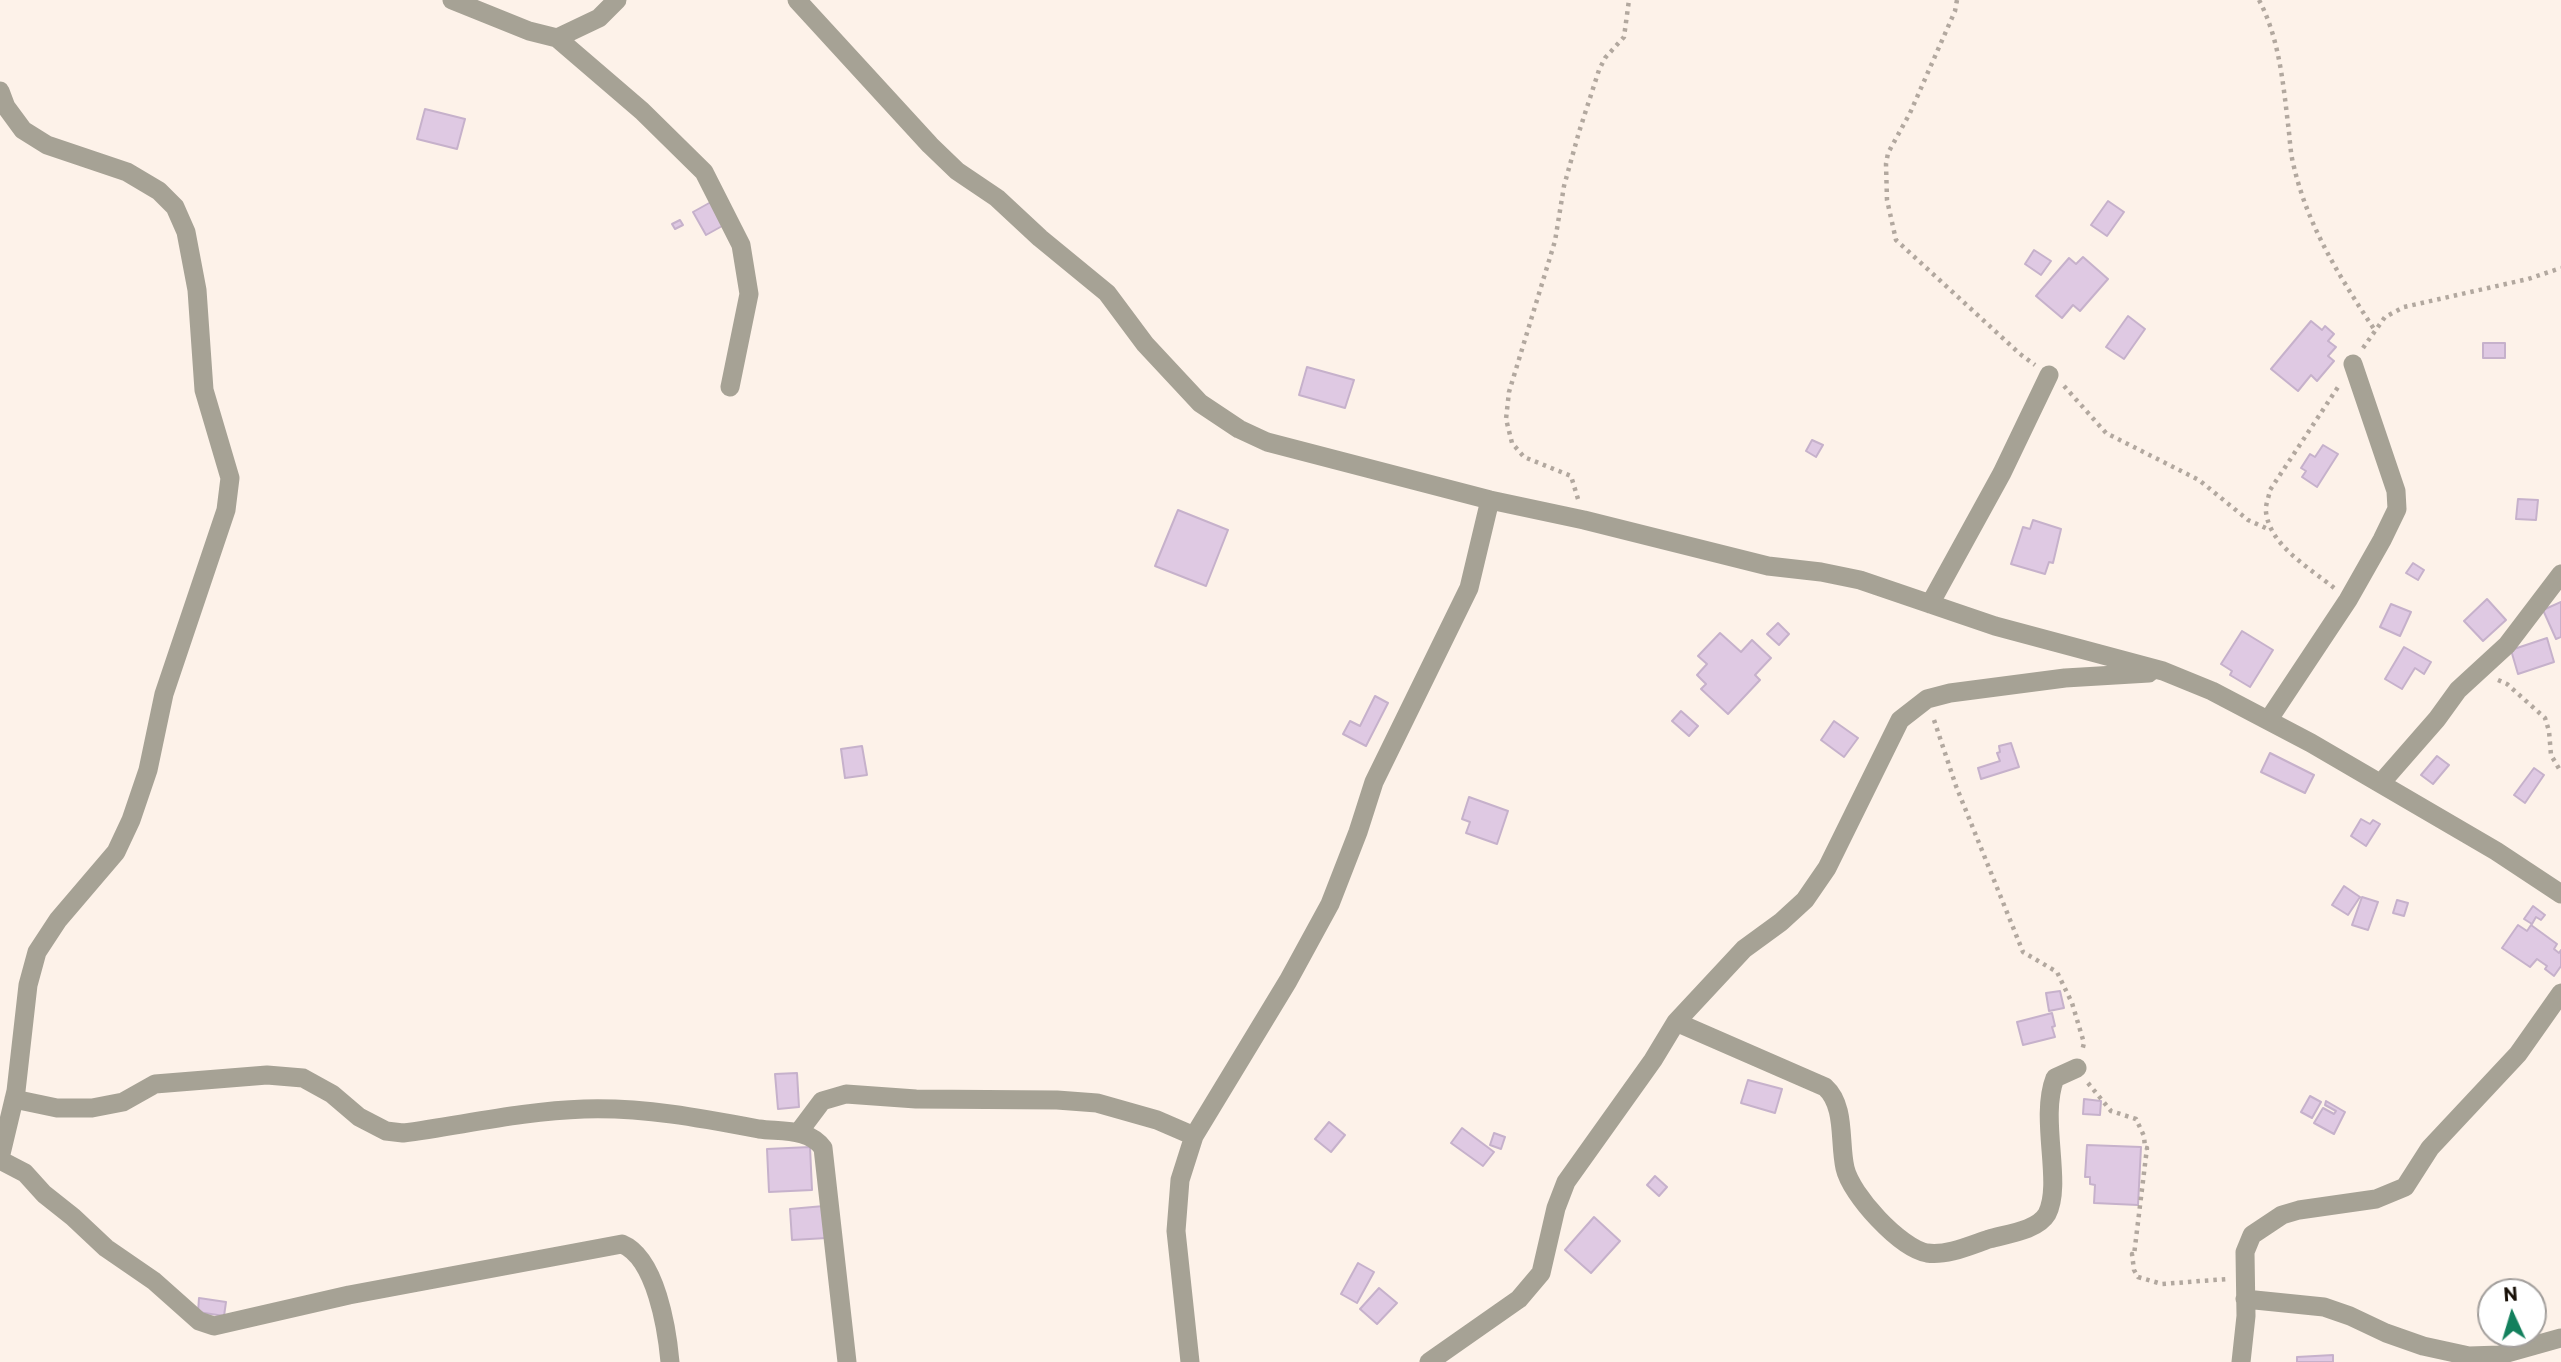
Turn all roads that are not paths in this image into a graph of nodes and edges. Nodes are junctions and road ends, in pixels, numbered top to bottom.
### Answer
1 (452, 0) edge
2 (617, 0) edge
3 (797, 0) edge
4 (557, 38) junction
5 (0, 92) edge
6 (2353, 364) dead end
7 (2049, 375) road end
8 (730, 387) dead end
9 (1490, 500) junction
10 (2561, 574) edge
11 (1930, 604) junction
12 (2163, 671) junction
13 (2269, 719) junction
14 (2381, 783) junction
15 (2561, 894) edge
16 (2561, 993) edge
17 (1676, 1022) junction
18 (2077, 1068) road end
19 (14, 1100) junction
20 (798, 1133) junction
21 (1194, 1136) junction
22 (0, 1159) edge
23 (2245, 1299) junction
24 (2561, 1338) edge
25 (670, 1362) edge
26 (847, 1362) edge
27 (1190, 1362) edge
28 (1429, 1362) edge
29 (2241, 1362) edge

1 - 4 street
2 - 4 street
3 - 9 street
4 - 8 street
5 - 19 street
6 - 13 street
7 - 11 street
9 - 11 street
9 - 21 street
10 - 14 street
11 - 12 street
12 - 13 street
12 - 17 street
13 - 14 street
14 - 15 street
16 - 23 street
17 - 18 street
17 - 28 street
19 - 20 street
19 - 22 street
20 - 21 street
20 - 26 street
21 - 27 street
22 - 25 street
23 - 24 street
23 - 29 street

